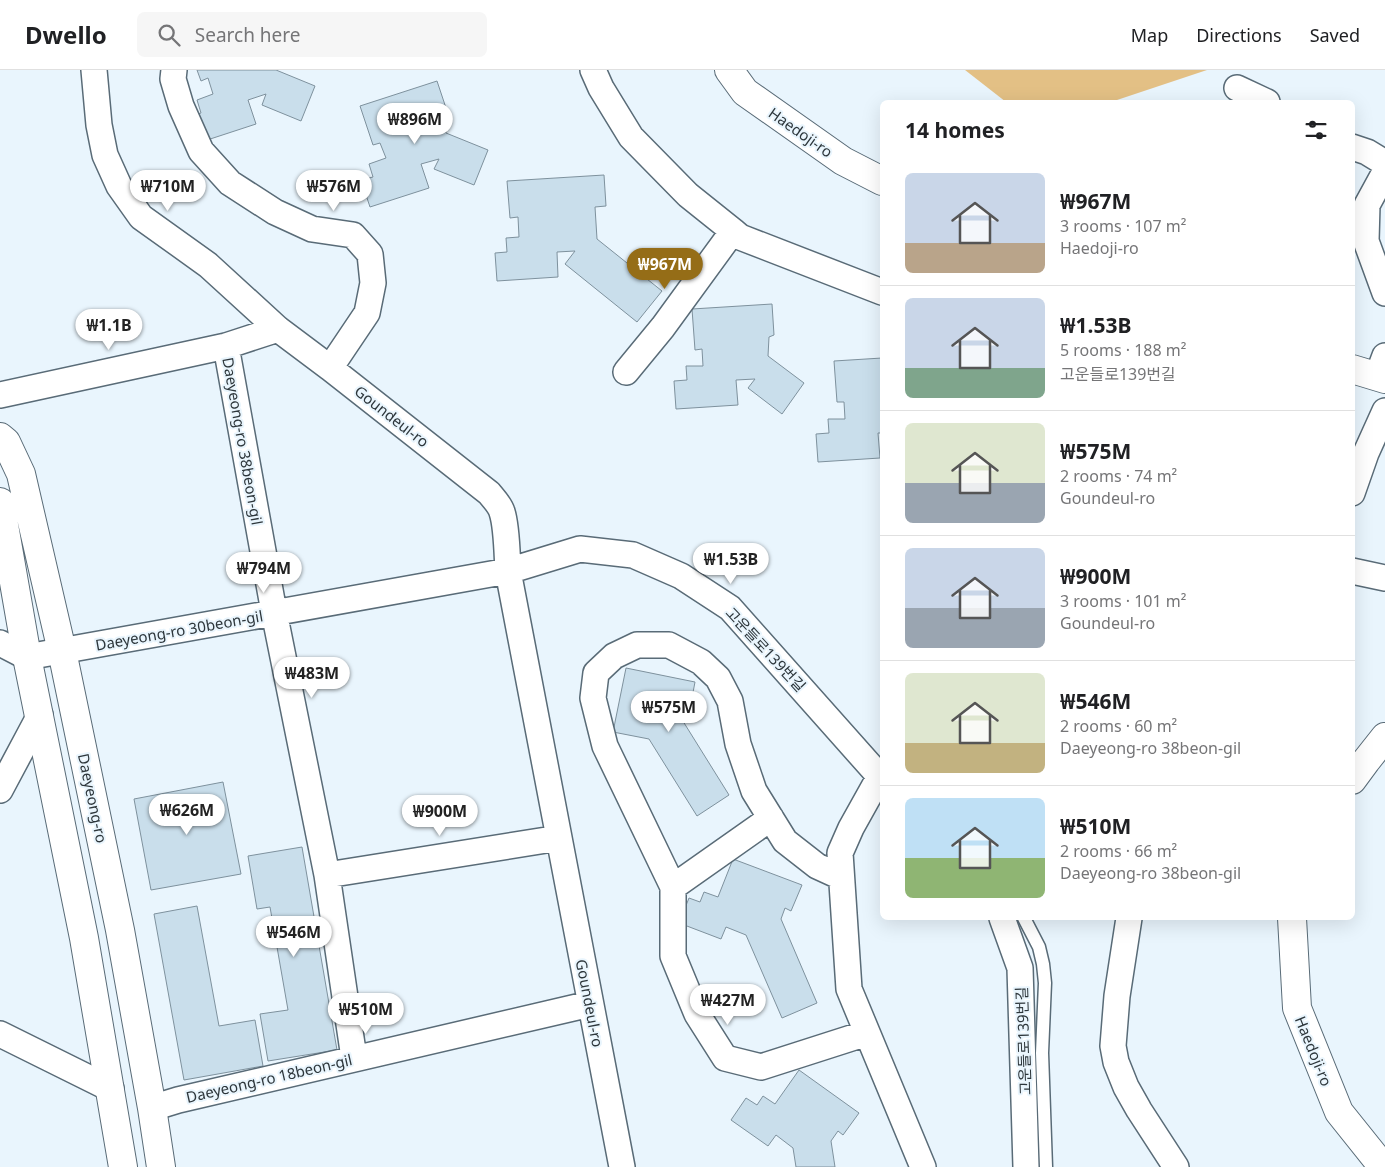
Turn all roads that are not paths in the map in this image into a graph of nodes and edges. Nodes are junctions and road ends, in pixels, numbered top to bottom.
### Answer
1 (94, 70) edge
2 (174, 70) edge
3 (592, 70) edge
4 (729, 70) edge
5 (1237, 88) dead end
6 (1263, 100) edge
7 (1355, 148) edge
8 (1385, 163) edge
9 (1385, 172) edge
10 (880, 180) edge
11 (733, 231) junction
12 (880, 291) edge
13 (1385, 293) edge
14 (278, 329) junction
15 (226, 346) junction
16 (1385, 356) edge
17 (330, 368) junction
18 (1385, 368) edge
19 (1355, 370) edge
20 (626, 372) dead end
21 (1385, 379) edge
22 (0, 395) edge
23 (1385, 411) edge
24 (0, 437) edge
25 (1355, 485) edge
26 (0, 502) edge
27 (508, 571) junction
28 (1355, 572) edge
29 (1385, 578) edge
30 (274, 612) junction
31 (0, 643) edge
32 (62, 651) junction
33 (28, 657) junction
34 (40, 715) junction
35 (1385, 737) edge
36 (880, 774) edge
37 (1355, 776) edge
38 (880, 779) edge
39 (0, 790) edge
40 (771, 818) junction
41 (559, 838) junction
42 (327, 875) junction
43 (841, 877) junction
44 (673, 887) junction
45 (1003, 920) edge
46 (1025, 920) edge
47 (1130, 920) edge
48 (1292, 920) edge
49 (590, 1004) junction
50 (867, 1033) junction
51 (0, 1034) edge
52 (354, 1058) junction
53 (111, 1089) junction
54 (152, 1108) junction
55 (123, 1167) edge
56 (161, 1167) edge
57 (622, 1167) edge
58 (923, 1167) edge
59 (1026, 1167) edge
60 (1046, 1167) edge
61 (1176, 1167) edge
62 (1383, 1167) edge

1 - 14 street, Goundeul-ro
2 - 17 street
3 - 11 street
4 - 10 main road, Haedoji-ro
5 - 6 street
7 - 8 street
9 - 13 street
11 - 12 street
11 - 20 street
14 - 15 street
14 - 17 street, Goundeul-ro
15 - 22 street, Daeyeong-ro 38beon-gil
15 - 30 street, Daeyeong-ro 38beon-gil
16 - 18 street
17 - 27 street, Goundeul-ro
19 - 21 main road
23 - 25 street
24 - 32 main road, Daeyeong-ro
26 - 33 main road
27 - 30 street, Daeyeong-ro 30beon-gil
27 - 36 street, 고운들로139번길
27 - 41 street, Goundeul-ro
28 - 29 street
30 - 32 street, Daeyeong-ro 30beon-gil
30 - 42 street, Daeyeong-ro 38beon-gil
31 - 33 street
32 - 33 street, Daeyeong-ro 30beon-gil
32 - 54 main road, Daeyeong-ro
33 - 34 main road
34 - 39 street
34 - 53 main road
35 - 37 main road
38 - 43 street
40 - 43 street
40 - 44 street
40 - 44 street
41 - 42 street
41 - 49 street, Goundeul-ro
42 - 52 street, Daeyeong-ro 38beon-gil
43 - 50 street
44 - 50 street
45 - 59 street, 고운들로139번길
46 - 60 lane
47 - 61 street
48 - 62 main road, Haedoji-ro
49 - 52 street, Daeyeong-ro 18beon-gil
49 - 57 street, Goundeul-ro
50 - 58 street
51 - 53 street
52 - 54 street, Daeyeong-ro 18beon-gil
53 - 55 main road
54 - 56 main road, Daeyeong-ro

